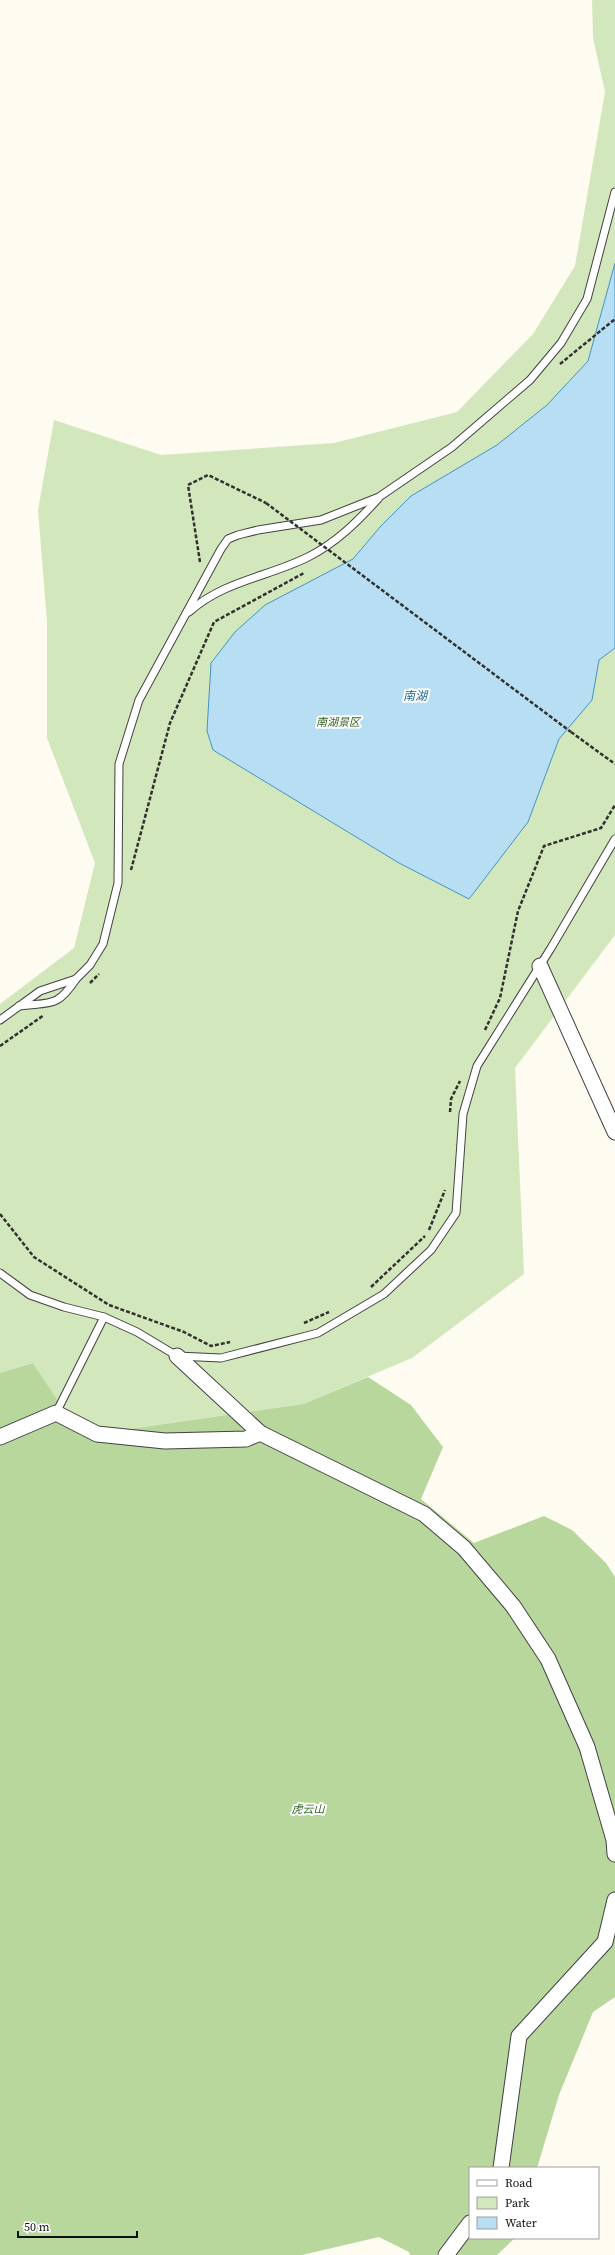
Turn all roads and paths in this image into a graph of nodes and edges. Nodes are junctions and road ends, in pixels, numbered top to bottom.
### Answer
1 (615, 192) edge
2 (615, 319) edge
3 (556, 367) dead end
4 (380, 497) junction
5 (341, 550) dead end
6 (328, 558) dead end
7 (308, 570) dead end
8 (203, 579) junction
9 (184, 616) junction
10 (615, 764) edge
11 (615, 805) edge
12 (615, 839) edge
13 (129, 877) dead end
14 (540, 966) junction
15 (100, 972) dead end
16 (76, 979) junction
17 (84, 987) dead end
18 (17, 1007) junction
19 (49, 1012) dead end
20 (0, 1020) edge
21 (484, 1032) dead end
22 (0, 1046) edge
23 (461, 1079) dead end
24 (450, 1114) dead end
25 (615, 1132) edge
26 (446, 1189) dead end
27 (0, 1214) edge
28 (0, 1273) edge
29 (366, 1292) dead end
30 (333, 1310) dead end
31 (104, 1317) junction
32 (298, 1326) dead end
33 (233, 1342) dead end
34 (177, 1356) junction
35 (56, 1413) junction
36 (260, 1433) junction
37 (0, 1437) edge
38 (615, 1854) edge
39 (615, 1900) edge
40 (610, 1947) edge
41 (501, 2167) edge
42 (469, 2224) edge
43 (446, 2255) edge

1 - 4 lane
2 - 3 path
4 - 8 lane
4 - 9 lane
5 - 6 path
7 - 13 path
8 - 9 lane
8 - 10 path, bridge
9 - 16 lane
11 - 21 path
12 - 14 lane
14 - 25 street
14 - 34 lane
15 - 17 path
16 - 18 lane
16 - 18 lane
18 - 20 lane
19 - 22 path
23 - 24 path
26 - 29 path
27 - 33 path
28 - 31 lane
30 - 32 path
31 - 34 lane
31 - 35 lane
34 - 36 street
35 - 36 street
35 - 37 street
36 - 38 street
39 - 40 street
40 - 41 street
42 - 43 street

